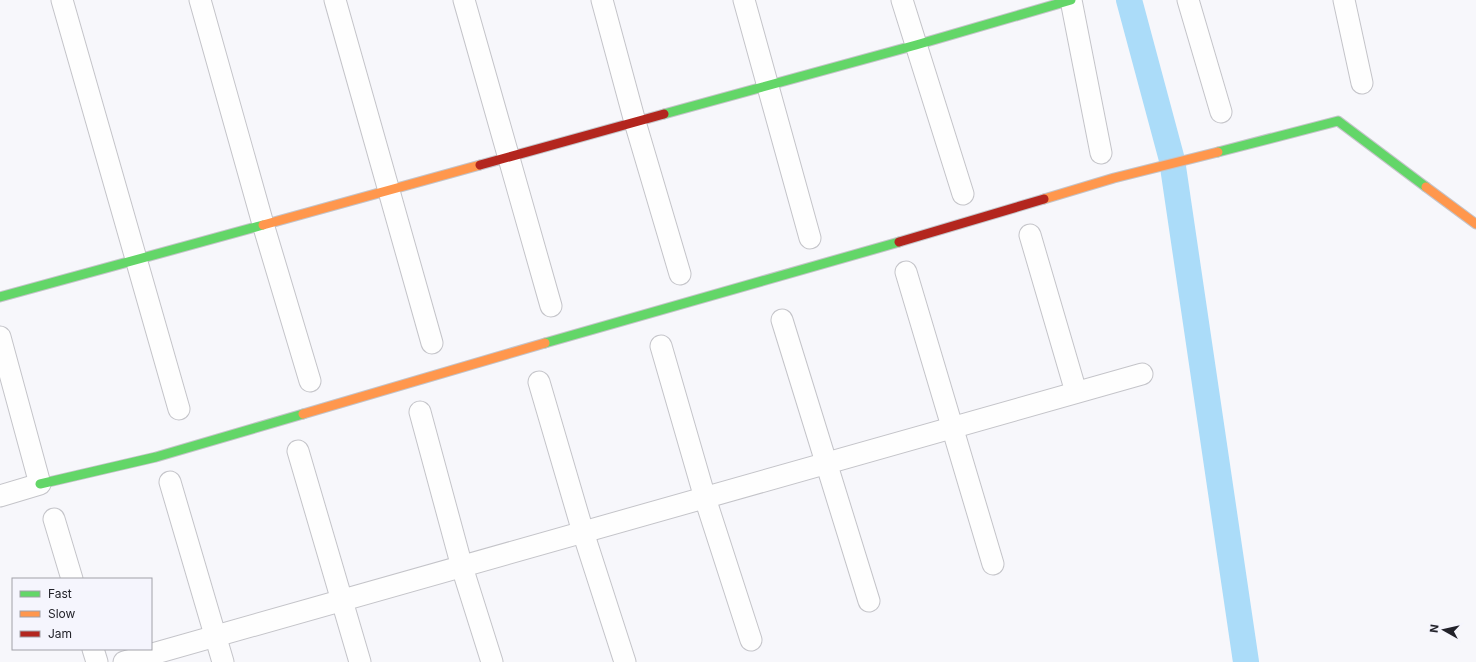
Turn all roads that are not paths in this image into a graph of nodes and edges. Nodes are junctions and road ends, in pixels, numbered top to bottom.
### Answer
1 (62, 0) edge
2 (200, 0) edge
3 (335, 0) edge
4 (464, 0) edge
5 (602, 0) edge
6 (744, 0) edge
7 (902, 0) edge
8 (1071, 0) edge
9 (1188, 0) edge
10 (1344, 0) edge
11 (916, 45) junction
12 (1362, 83) dead end
13 (767, 86) junction
14 (1221, 112) dead end
15 (635, 122) junction
16 (1101, 153) dead end
17 (508, 157) junction
18 (389, 190) junction
19 (963, 194) dead end
20 (263, 224) junction
21 (1476, 224) edge
22 (1030, 235) dead end
23 (810, 238) dead end
24 (136, 259) junction
25 (906, 272) dead end
26 (680, 274) dead end
27 (0, 297) edge
28 (551, 306) dead end
29 (782, 320) dead end
30 (0, 337) edge
31 (432, 343) dead end
32 (661, 346) dead end
33 (1142, 374) dead end
34 (310, 381) dead end
35 (539, 382) dead end
36 (1076, 392) junction
37 (179, 409) dead end
38 (420, 412) dead end
39 (951, 428) junction
40 (298, 451) dead end
41 (827, 463) junction
42 (170, 482) dead end
43 (40, 484) junction
44 (0, 496) edge
45 (705, 498) junction
46 (54, 519) dead end
47 (583, 532) junction
48 (992, 564) dead end
49 (462, 567) junction
50 (72, 578) edge
51 (342, 601) junction
52 (869, 601) dead end
53 (215, 636) junction
54 (751, 640) dead end
55 (93, 650) edge
56 (97, 662) edge
57 (124, 662) edge
58 (223, 662) edge
59 (360, 662) edge
60 (492, 662) edge
61 (625, 662) edge

1 - 24 street
2 - 20 street
3 - 18 street
4 - 17 street
5 - 15 street
6 - 13 street
7 - 11 street
8 - 11 street
8 - 16 street
9 - 14 street
10 - 12 street
11 - 13 street
11 - 19 street
13 - 15 street
13 - 23 street
15 - 17 street
15 - 26 street
17 - 18 street
17 - 28 street
18 - 20 street
18 - 31 street
20 - 24 street
20 - 34 street
21 - 43 street
22 - 36 street
24 - 27 street
24 - 37 street
25 - 39 street
29 - 41 street
30 - 43 street
32 - 45 street
33 - 36 street
35 - 47 street
36 - 39 street
38 - 49 street
39 - 41 street
39 - 48 street
40 - 51 street
41 - 45 street
41 - 52 street
42 - 53 street
43 - 44 street
45 - 47 street
45 - 54 street
46 - 50 street
47 - 49 street
47 - 61 street
49 - 51 street
49 - 60 street
51 - 53 street
51 - 59 street
53 - 57 street
53 - 58 street
55 - 56 street

